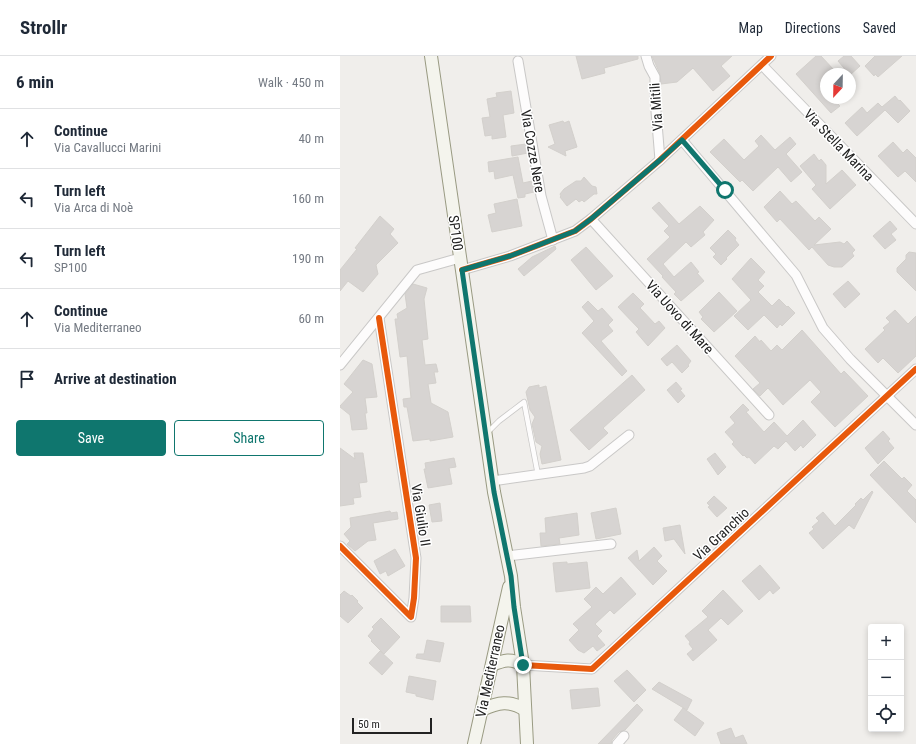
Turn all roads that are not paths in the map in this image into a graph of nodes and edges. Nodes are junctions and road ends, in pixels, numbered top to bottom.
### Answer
1 (431, 56) edge
2 (646, 56) edge
3 (771, 56) edge
4 (518, 61) dead end
5 (762, 65) junction
6 (682, 140) junction
7 (660, 160) junction
8 (591, 219) junction
9 (916, 224) edge
10 (553, 240) junction
11 (461, 264) junction
12 (379, 318) junction
13 (340, 365) edge
14 (916, 369) edge
15 (887, 396) junction
16 (769, 415) dead end
17 (916, 425) edge
18 (486, 435) junction
19 (629, 435) dead end
20 (538, 475) junction
21 (492, 481) junction
22 (611, 544) dead end
23 (340, 546) edge
24 (507, 556) junction
25 (511, 576) junction
26 (492, 665) junction
27 (523, 665) junction
28 (482, 710) junction
29 (525, 710) junction
30 (624, 736) dead end
31 (474, 744) edge
32 (527, 744) edge
33 (617, 744) edge

1 - 11 main road, SP100 / SP100
2 - 7 street, Via Mitili
3 - 5 street
4 - 10 street, Via Cozze Nere
5 - 6 street
5 - 9 street, Via Stella Marina
6 - 7 street
6 - 15 street
7 - 8 street
8 - 10 street
8 - 16 street, Via Uovo di Mare
10 - 11 street
11 - 12 street
11 - 18 main road, SP100 / SP100
12 - 13 street
12 - 23 street, Via Giulio II
14 - 15 street, Via Granchio
15 - 17 street
15 - 27 street, Via Granchio
18 - 20 lane
18 - 21 main road, SP100 / SP100
19 - 20 street
20 - 21 street
21 - 24 main road, SP100 / SP100
22 - 24 street
24 - 25 main road, SP100 / SP100
25 - 26 main road, Via Mediterraneo
25 - 27 main road, Via Mediterraneo
26 - 27 main road
26 - 28 main road, Via Mediterraneo
27 - 29 main road, Via Mediterraneo
28 - 29 main road
28 - 31 main road, Via Mediterraneo
29 - 32 main road, Via Mediterraneo
30 - 33 street

